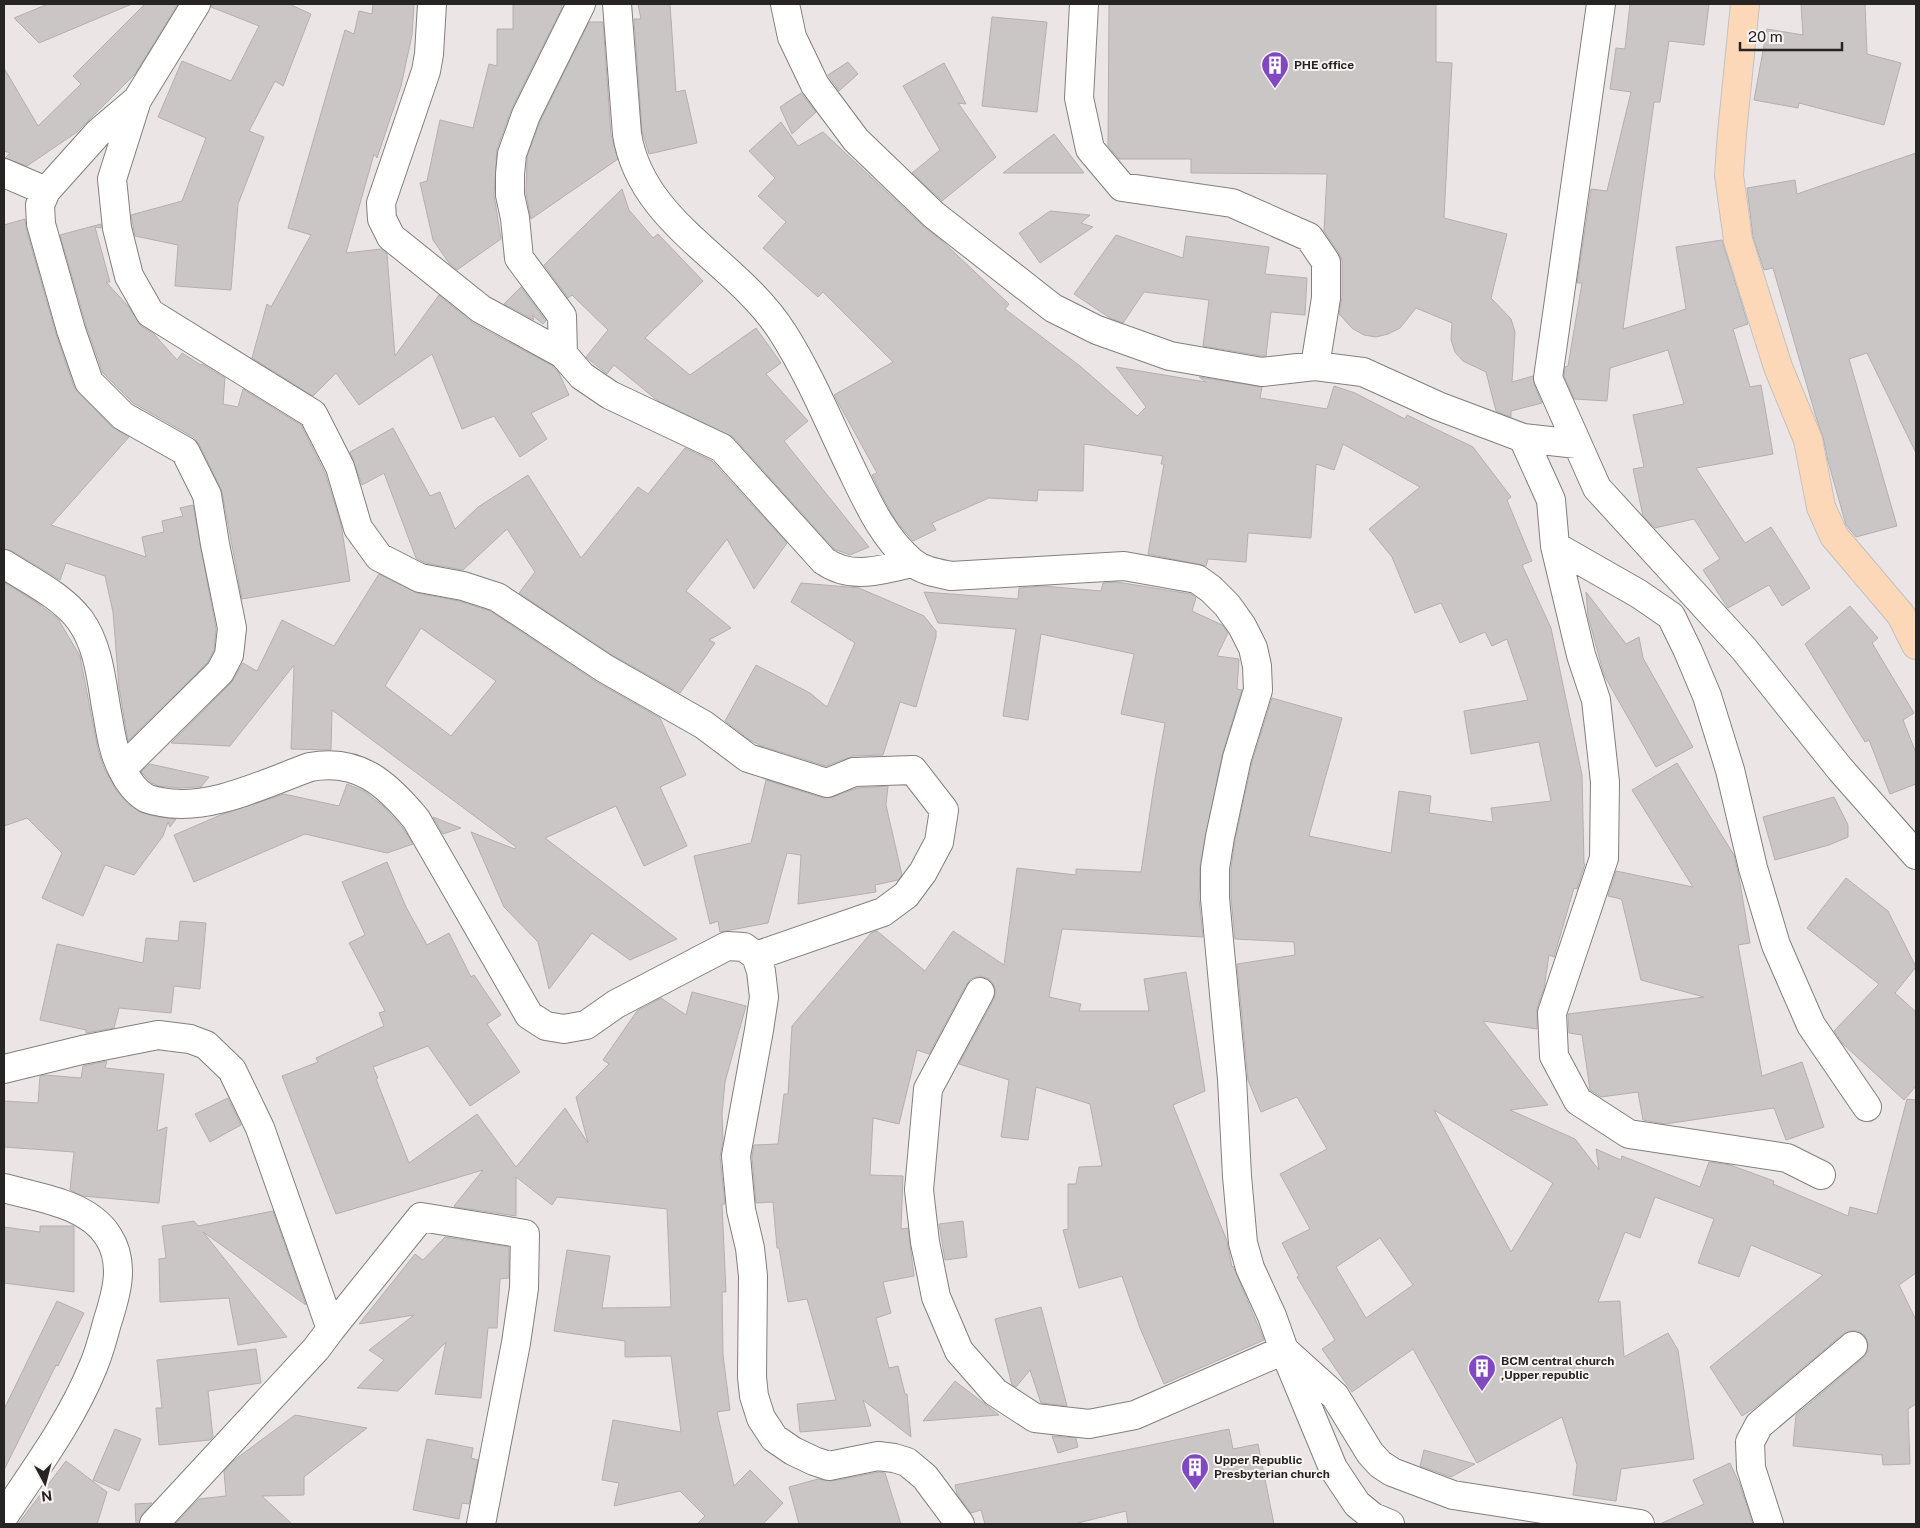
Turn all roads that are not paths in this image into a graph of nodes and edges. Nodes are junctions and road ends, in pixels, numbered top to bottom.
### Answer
1 (196, 4) edge
2 (432, 4) edge
3 (581, 4) edge
4 (617, 4) edge
5 (785, 4) edge
6 (1084, 4) edge
7 (1601, 4) edge
8 (1745, 4) edge
9 (137, 100) junction
10 (4, 173) edge
11 (46, 192) junction
12 (563, 354) junction
13 (1315, 366) junction
14 (1523, 438) junction
15 (1577, 444) junction
16 (1555, 546) junction
17 (913, 563) junction
18 (4, 564) edge
19 (1916, 645) edge
20 (122, 769) junction
21 (1916, 855) edge
22 (756, 956) junction
23 (980, 992) dead end
24 (4, 1068) edge
25 (1868, 1107) dead end
26 (1821, 1175) dead end
27 (4, 1188) edge
28 (331, 1329) junction
29 (1853, 1346) dead end
30 (1284, 1350) junction
31 (4, 1516) edge
32 (154, 1524) edge
33 (481, 1524) edge
34 (960, 1524) edge
35 (1390, 1524) edge
36 (1640, 1524) edge
37 (1769, 1524) edge

1 - 9 street
2 - 12 street
3 - 12 street
4 - 17 street
5 - 13 street
6 - 13 street
7 - 15 street
8 - 19 main road
9 - 11 street
9 - 22 street
10 - 11 street
11 - 20 street
12 - 17 street
13 - 14 street
14 - 15 street
14 - 16 street
15 - 21 street
16 - 25 street
16 - 26 street
17 - 30 street
18 - 20 street
20 - 22 street
22 - 34 street
23 - 30 street
24 - 28 street
27 - 31 street
28 - 32 street
28 - 33 street
29 - 37 street
30 - 35 street
30 - 36 street

